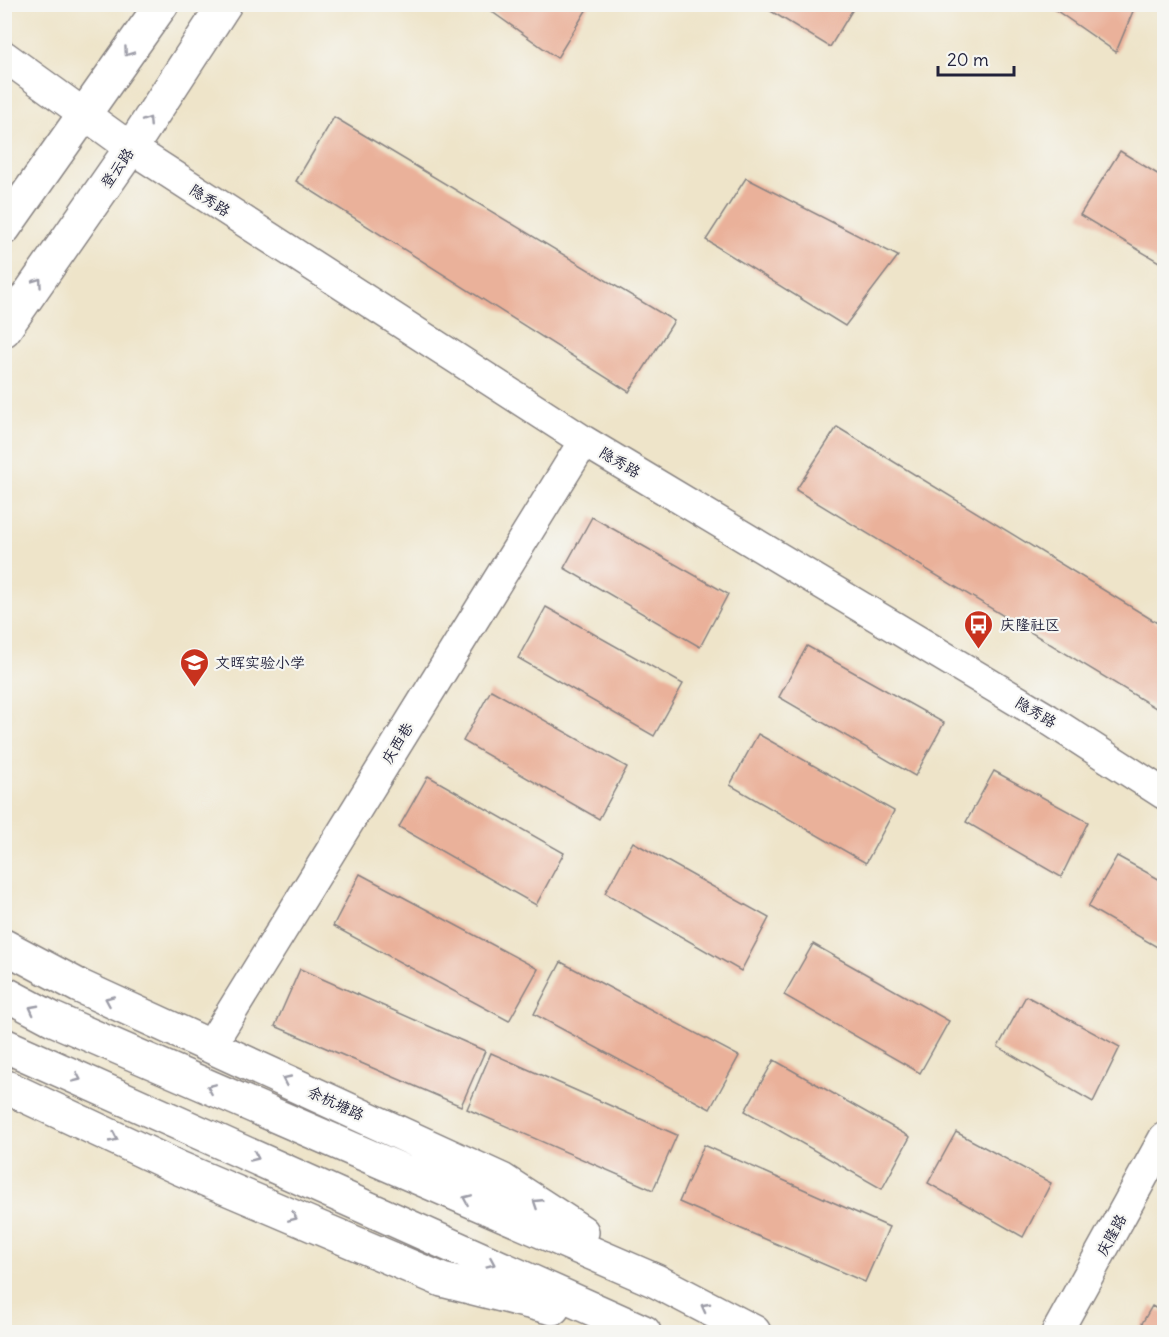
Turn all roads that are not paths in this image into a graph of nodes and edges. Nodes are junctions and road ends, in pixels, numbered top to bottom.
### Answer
1 (162, 4) edge
2 (225, 4) edge
3 (4, 56) edge
4 (84, 115) junction
5 (131, 148) junction
6 (4, 228) edge
7 (4, 330) edge
8 (584, 441) junction
9 (1164, 794) edge
10 (4, 946) edge
11 (4, 993) edge
12 (4, 1045) edge
13 (210, 1045) junction
14 (4, 1086) edge
15 (1164, 1138) edge
16 (656, 1281) junction
17 (640, 1330) edge
18 (754, 1332) edge
19 (1057, 1332) edge

1 -> 4 main road
5 -> 2 main road, 登云路
3 - 4 street, 隐秀路
4 - 5 street, 隐秀路
4 - 6 main road
7 -> 5 main road, 登云路
5 - 8 street, 隐秀路
8 - 9 street, 隐秀路
8 - 13 street, 庆西巷
13 -> 10 main road, 余杭塘路
16 -> 11 main road, 余杭塘路
12 -> 17 main road
16 -> 13 main road, 余杭塘路
14 -> 17 main road
15 - 19 street, 庆隆路
18 -> 16 main road, 余杭塘路

